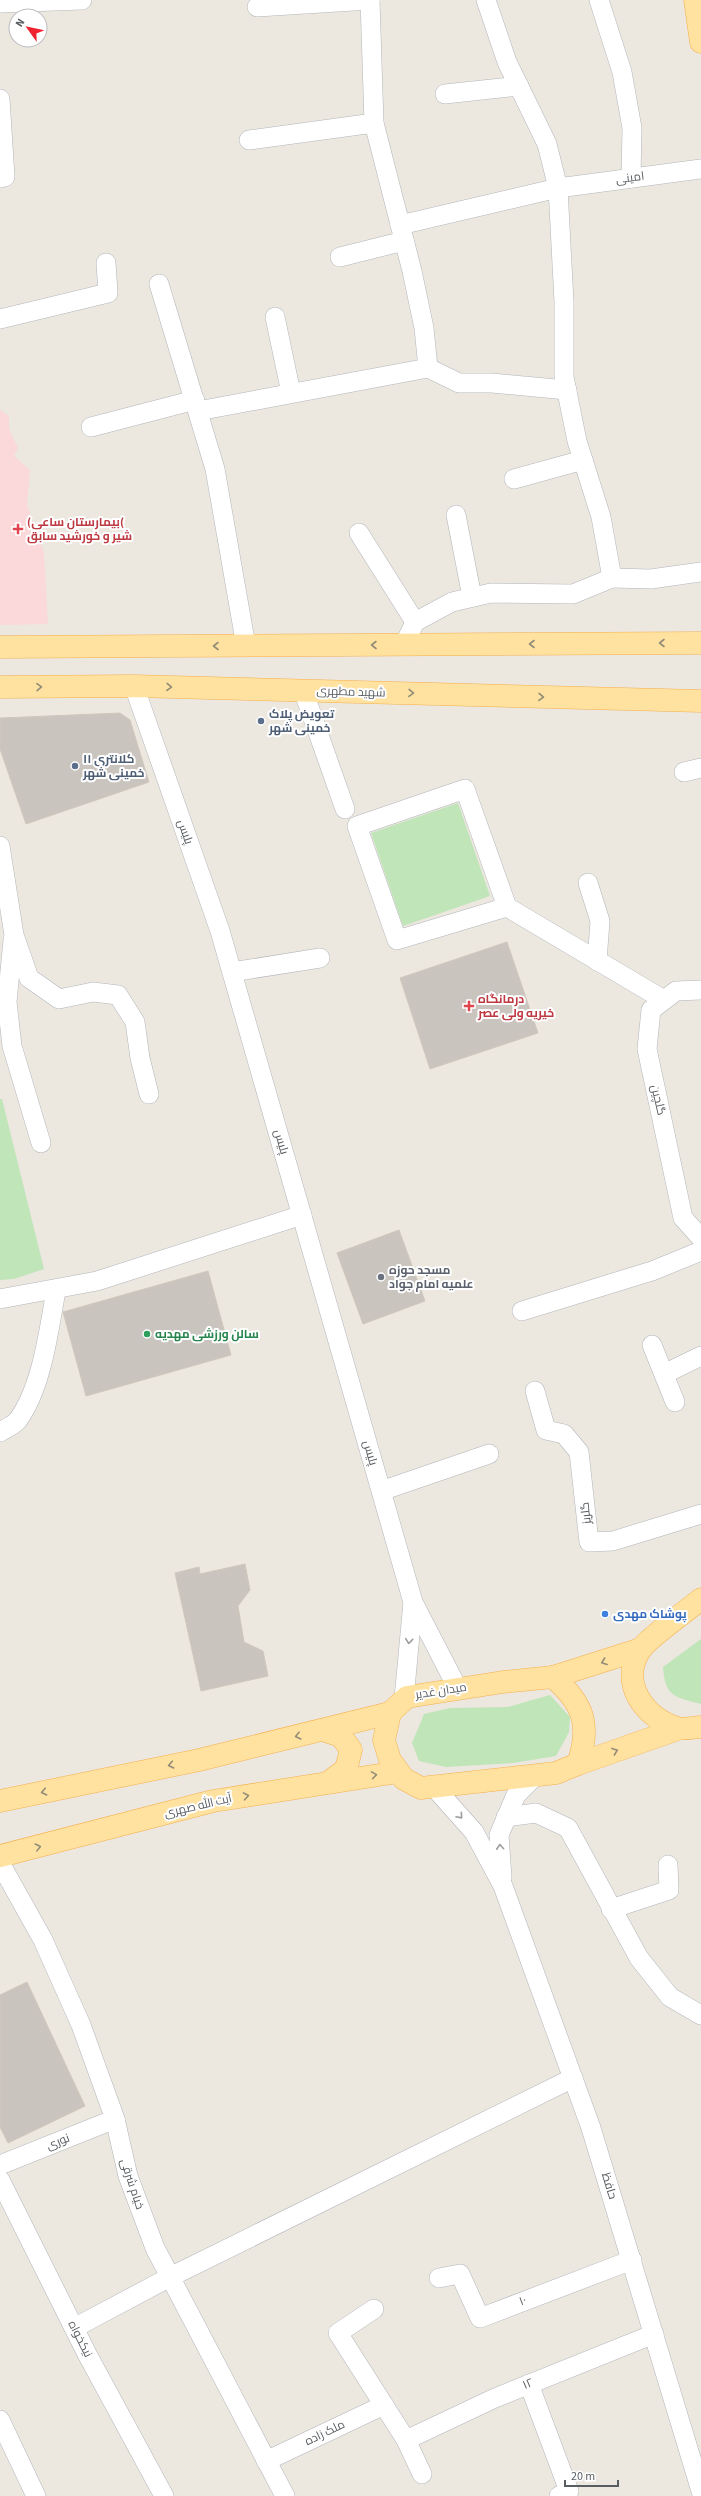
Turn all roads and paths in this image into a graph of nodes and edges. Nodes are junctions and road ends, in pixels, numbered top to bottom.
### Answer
1 (82, 0) edge
2 (370, 0) edge
3 (486, 0) edge
4 (598, 0) edge
5 (695, 0) edge
6 (0, 3) edge
7 (257, 7) dead end
8 (701, 42) edge
9 (518, 86) junction
10 (444, 94) dead end
11 (0, 99) edge
12 (374, 122) junction
13 (249, 140) dead end
14 (701, 169) edge
15 (0, 178) edge
16 (631, 178) junction
17 (558, 188) junction
18 (402, 233) junction
19 (340, 257) dead end
20 (106, 263) dead end
21 (159, 284) dead end
22 (275, 317) dead end
23 (0, 319) edge
24 (428, 368) junction
25 (566, 390) junction
26 (291, 393) junction
27 (196, 405) junction
28 (91, 427) dead end
29 (583, 460) junction
30 (514, 479) dead end
31 (456, 515) dead end
32 (359, 533) dead end
33 (701, 572) edge
34 (612, 578) junction
35 (472, 598) junction
36 (415, 622) junction
37 (701, 643) edge
38 (404, 645) junction
39 (246, 646) junction
40 (0, 648) edge
41 (134, 686) junction
42 (0, 687) edge
43 (303, 690) junction
44 (701, 701) edge
45 (345, 809) dead end
46 (0, 846) edge
47 (588, 884) dead end
48 (507, 907) junction
49 (14, 935) junction
50 (320, 958) dead end
51 (597, 961) junction
52 (232, 972) junction
53 (701, 990) edge
54 (664, 1000) junction
55 (149, 1094) dead end
56 (41, 1143) dead end
57 (302, 1215) junction
58 (701, 1238) edge
59 (701, 1251) edge
60 (56, 1290) junction
61 (0, 1299) edge
62 (522, 1311) dead end
63 (652, 1345) dead end
64 (701, 1356) edge
65 (664, 1374) junction
66 (535, 1391) dead end
67 (675, 1402) dead end
68 (0, 1432) edge
69 (490, 1454) dead end
70 (381, 1491) junction
71 (701, 1514) edge
72 (701, 1599) edge
73 (413, 1602) junction
74 (641, 1649) junction
75 (553, 1677) junction
76 (458, 1689) junction
77 (397, 1706) junction
78 (701, 1726) edge
79 (678, 1729) junction
80 (323, 1730) junction
81 (578, 1764) junction
82 (398, 1772) junction
83 (536, 1775) junction
84 (329, 1782) junction
85 (434, 1787) junction
86 (0, 1801) edge
87 (506, 1817) junction
88 (0, 1856) edge
89 (0, 1863) edge
90 (668, 1865) dead end
91 (503, 1886) junction
92 (611, 1909) junction
93 (701, 2015) edge
94 (573, 2078) junction
95 (115, 2119) junction
96 (0, 2165) edge
97 (0, 2180) edge
98 (632, 2260) junction
99 (170, 2277) junction
100 (439, 2278) dead end
101 (374, 2309) dead end
102 (74, 2328) junction
103 (654, 2334) junction
104 (528, 2384) junction
105 (384, 2405) junction
106 (0, 2420) edge
107 (406, 2440) junction
108 (266, 2461) junction
109 (422, 2474) dead end
110 (701, 2491) edge
111 (36, 2496) edge
112 (164, 2496) edge
113 (285, 2496) edge
114 (559, 2496) edge

1 - 6 street
2 - 7 street
2 - 12 street
3 - 9 street
4 - 16 street
5 - 8 main road
9 - 10 street
9 - 17 street
11 - 15 street
12 - 13 street
12 - 18 street
14 - 16 street, امینی
16 - 17 street, امینی
17 - 18 street, امینی
17 - 25 street
18 - 19 street, امینی
18 - 24 street
20 - 23 street
21 - 27 street
22 - 26 street
24 - 25 street
24 - 26 street
25 - 29 street
26 - 27 street
27 - 28 street
27 - 39 street
29 - 30 street
29 - 34 street
31 - 35 street
32 - 36 street
33 - 34 street
34 - 35 street
35 - 36 street
36 - 38 street
37 -> 38 main road
38 -> 39 main road
39 -> 40 main road
42 -> 41 main road, شهید مطهری
41 -> 43 main road, شهید مطهری
41 - 52 street, پلیس
43 -> 44 main road, شهید مطهری
43 - 45 street
46 - 49 street
47 - 51 street
48 - 48 street
48 - 51 street
49 - 55 street
49 - 56 street
50 - 52 street
51 - 54 street
52 - 57 street, پلیس
53 - 54 street, گلچین
54 - 58 street, گلچین
57 - 60 street
57 - 70 street, پلیس
59 - 62 street
60 - 61 street
60 - 68 street
63 - 65 street
64 - 65 street
65 - 67 street
66 - 71 street, گلریز
69 - 70 street
70 - 73 street, پلیس
72 - 74 main road
73 - 76 street
73 -> 77 street
74 -> 75 main road, میدان غدیر
74 - 79 main road
75 - 76 main road, میدان غدیر
75 - 81 main road
76 - 77 main road, میدان غدیر
77 - 80 main road
77 - 82 main road
78 - 79 main road
81 -> 79 main road
80 - 84 main road
80 -> 86 main road
81 - 83 main road
84 -> 82 main road, آیت الله صهری
82 - 85 main road
83 - 85 main road
83 - 87 street
88 -> 84 main road, آیت الله صهری
85 -> 91 street
91 -> 87 street
87 - 92 street
89 - 95 street, خیام شرقی
90 - 92 street
91 - 94 street, حافظ
92 - 93 street
94 - 98 street, حافظ
94 - 99 street
95 - 96 street, نوری
95 - 99 street, خیام شرقی
97 - 102 street, نیکخواه
98 - 100 street, ۱۰
98 - 103 street, حافظ
99 - 102 street
99 - 108 street, خیام شرقی
101 - 105 street
102 - 112 street, نیکخواه
103 - 104 street, ۱۲
103 - 110 street, حافظ
104 - 107 street, ۱۲
104 - 114 street
105 - 107 street
105 - 108 street, ملک زاده
106 - 111 street
107 - 109 street
108 - 113 street, خیام شرقی

